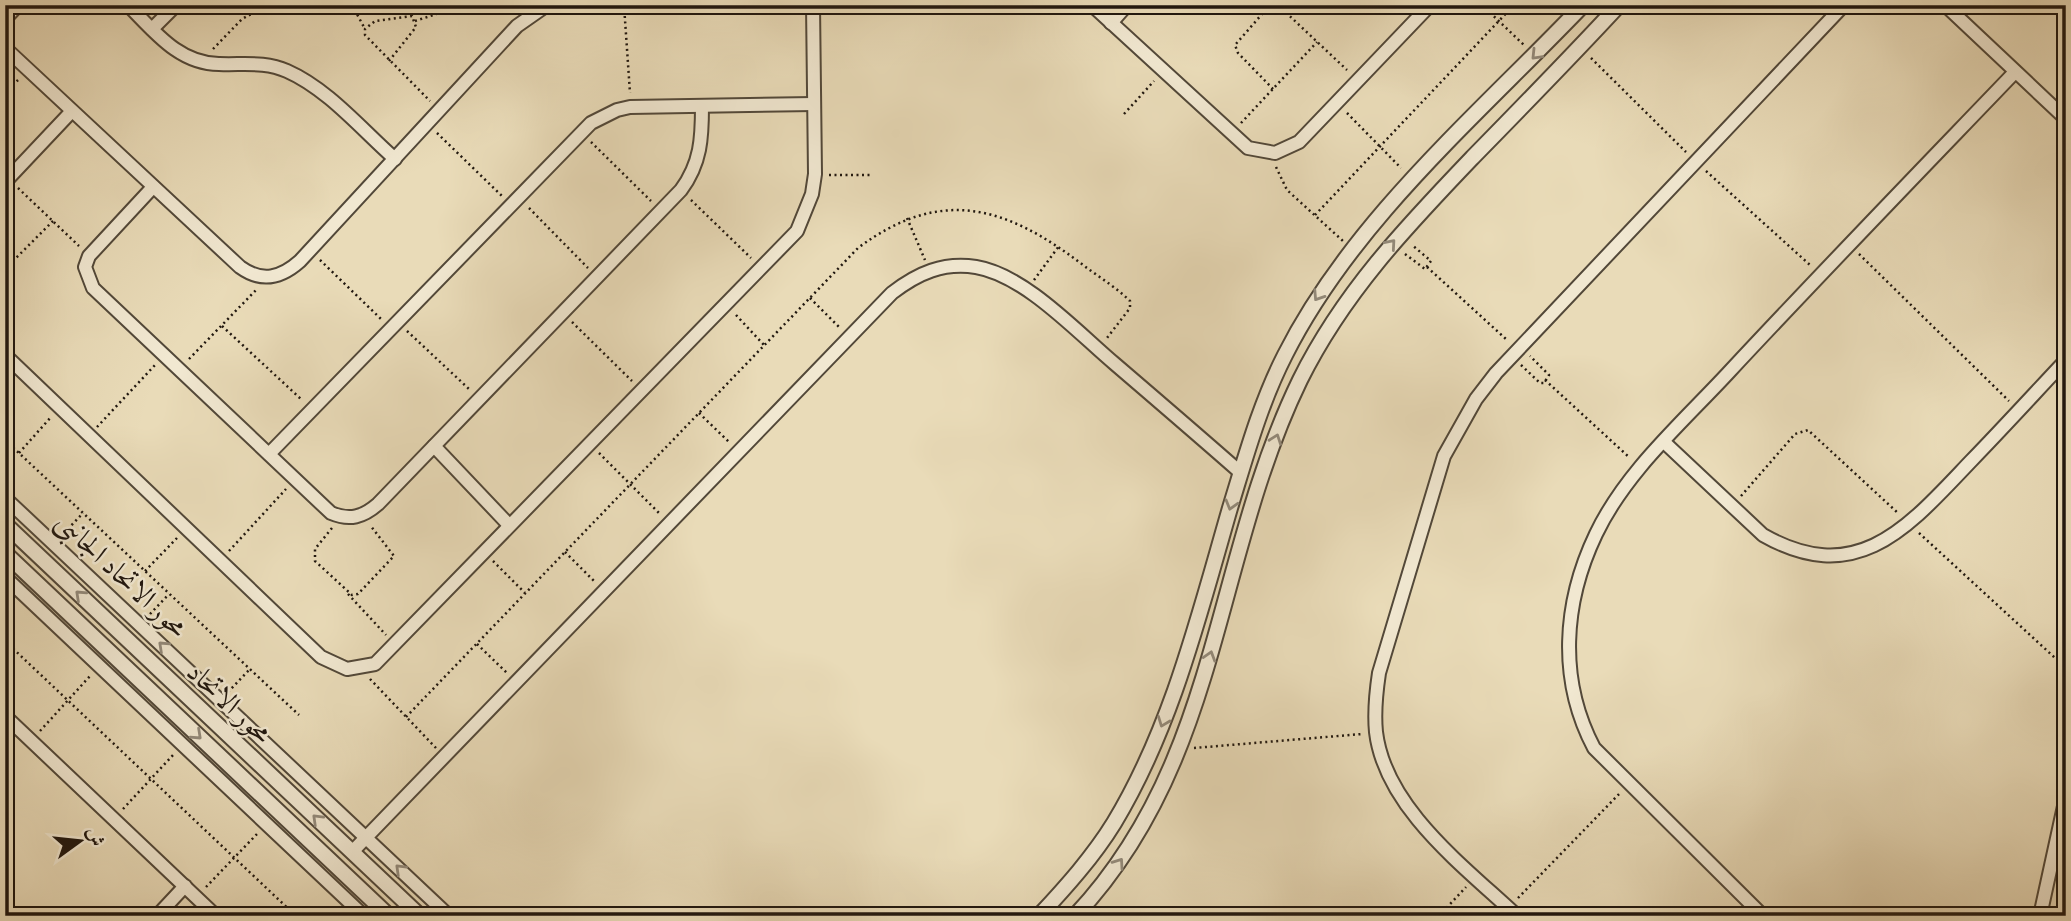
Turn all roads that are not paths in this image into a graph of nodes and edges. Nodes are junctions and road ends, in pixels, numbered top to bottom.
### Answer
1 (18, 5) edge
2 (128, 5) edge
3 (176, 5) edge
4 (547, 5) edge
5 (813, 5) edge
6 (1093, 5) edge
7 (1128, 5) edge
8 (1430, 5) edge
9 (1583, 5) edge
10 (1619, 5) edge
11 (1844, 5) edge
12 (1945, 5) edge
13 (5, 19) edge
14 (1111, 23) junction
15 (152, 29) junction
16 (5, 48) edge
17 (2015, 72) junction
18 (814, 104) junction
19 (702, 106) junction
20 (72, 111) junction
21 (2066, 120) edge
22 (394, 159) junction
23 (6, 180) edge
24 (153, 187) junction
25 (5, 355) edge
26 (2066, 359) edge
27 (1664, 442) junction
28 (434, 446) junction
29 (269, 454) junction
30 (1241, 473) junction
31 (5, 498) edge
32 (5, 524) edge
33 (509, 525) junction
34 (5, 553) edge
35 (5, 578) edge
36 (5, 716) edge
37 (2066, 797) edge
38 (367, 837) junction
39 (352, 852) junction
40 (185, 886) junction
41 (1513, 912) edge
42 (157, 916) edge
43 (216, 916) edge
44 (364, 916) edge
45 (389, 916) edge
46 (420, 916) edge
47 (449, 916) edge
48 (1039, 916) edge
49 (1075, 916) edge
50 (1763, 916) edge
51 (2040, 916) edge

1 - 13 street
2 - 15 street
3 - 15 street
4 - 22 street
5 - 18 street
6 - 14 street
7 - 14 street
8 - 14 street
9 -> 30 street
49 -> 10 street
11 - 41 street
12 - 17 street
15 - 22 street
16 - 20 street
17 - 21 street
17 - 27 street
18 - 19 street
18 - 33 street
19 - 28 street
19 - 29 street
20 - 23 street
20 - 24 street
22 - 24 street
24 - 29 street
25 - 33 street
26 - 27 street
27 - 50 street
28 - 29 street
28 - 33 street
30 - 38 street
30 -> 48 street
38 -> 31 street, محور الاتحاد الجانبى
39 -> 32 street, محور الاتحاد
34 -> 45 street, محور الاتحاد
35 - 44 street
36 - 40 street
37 - 51 street
38 - 39 street
47 -> 38 street, محور الاتحاد الجانبى
39 - 46 street, محور الاتحاد
40 - 42 street
40 - 43 street

